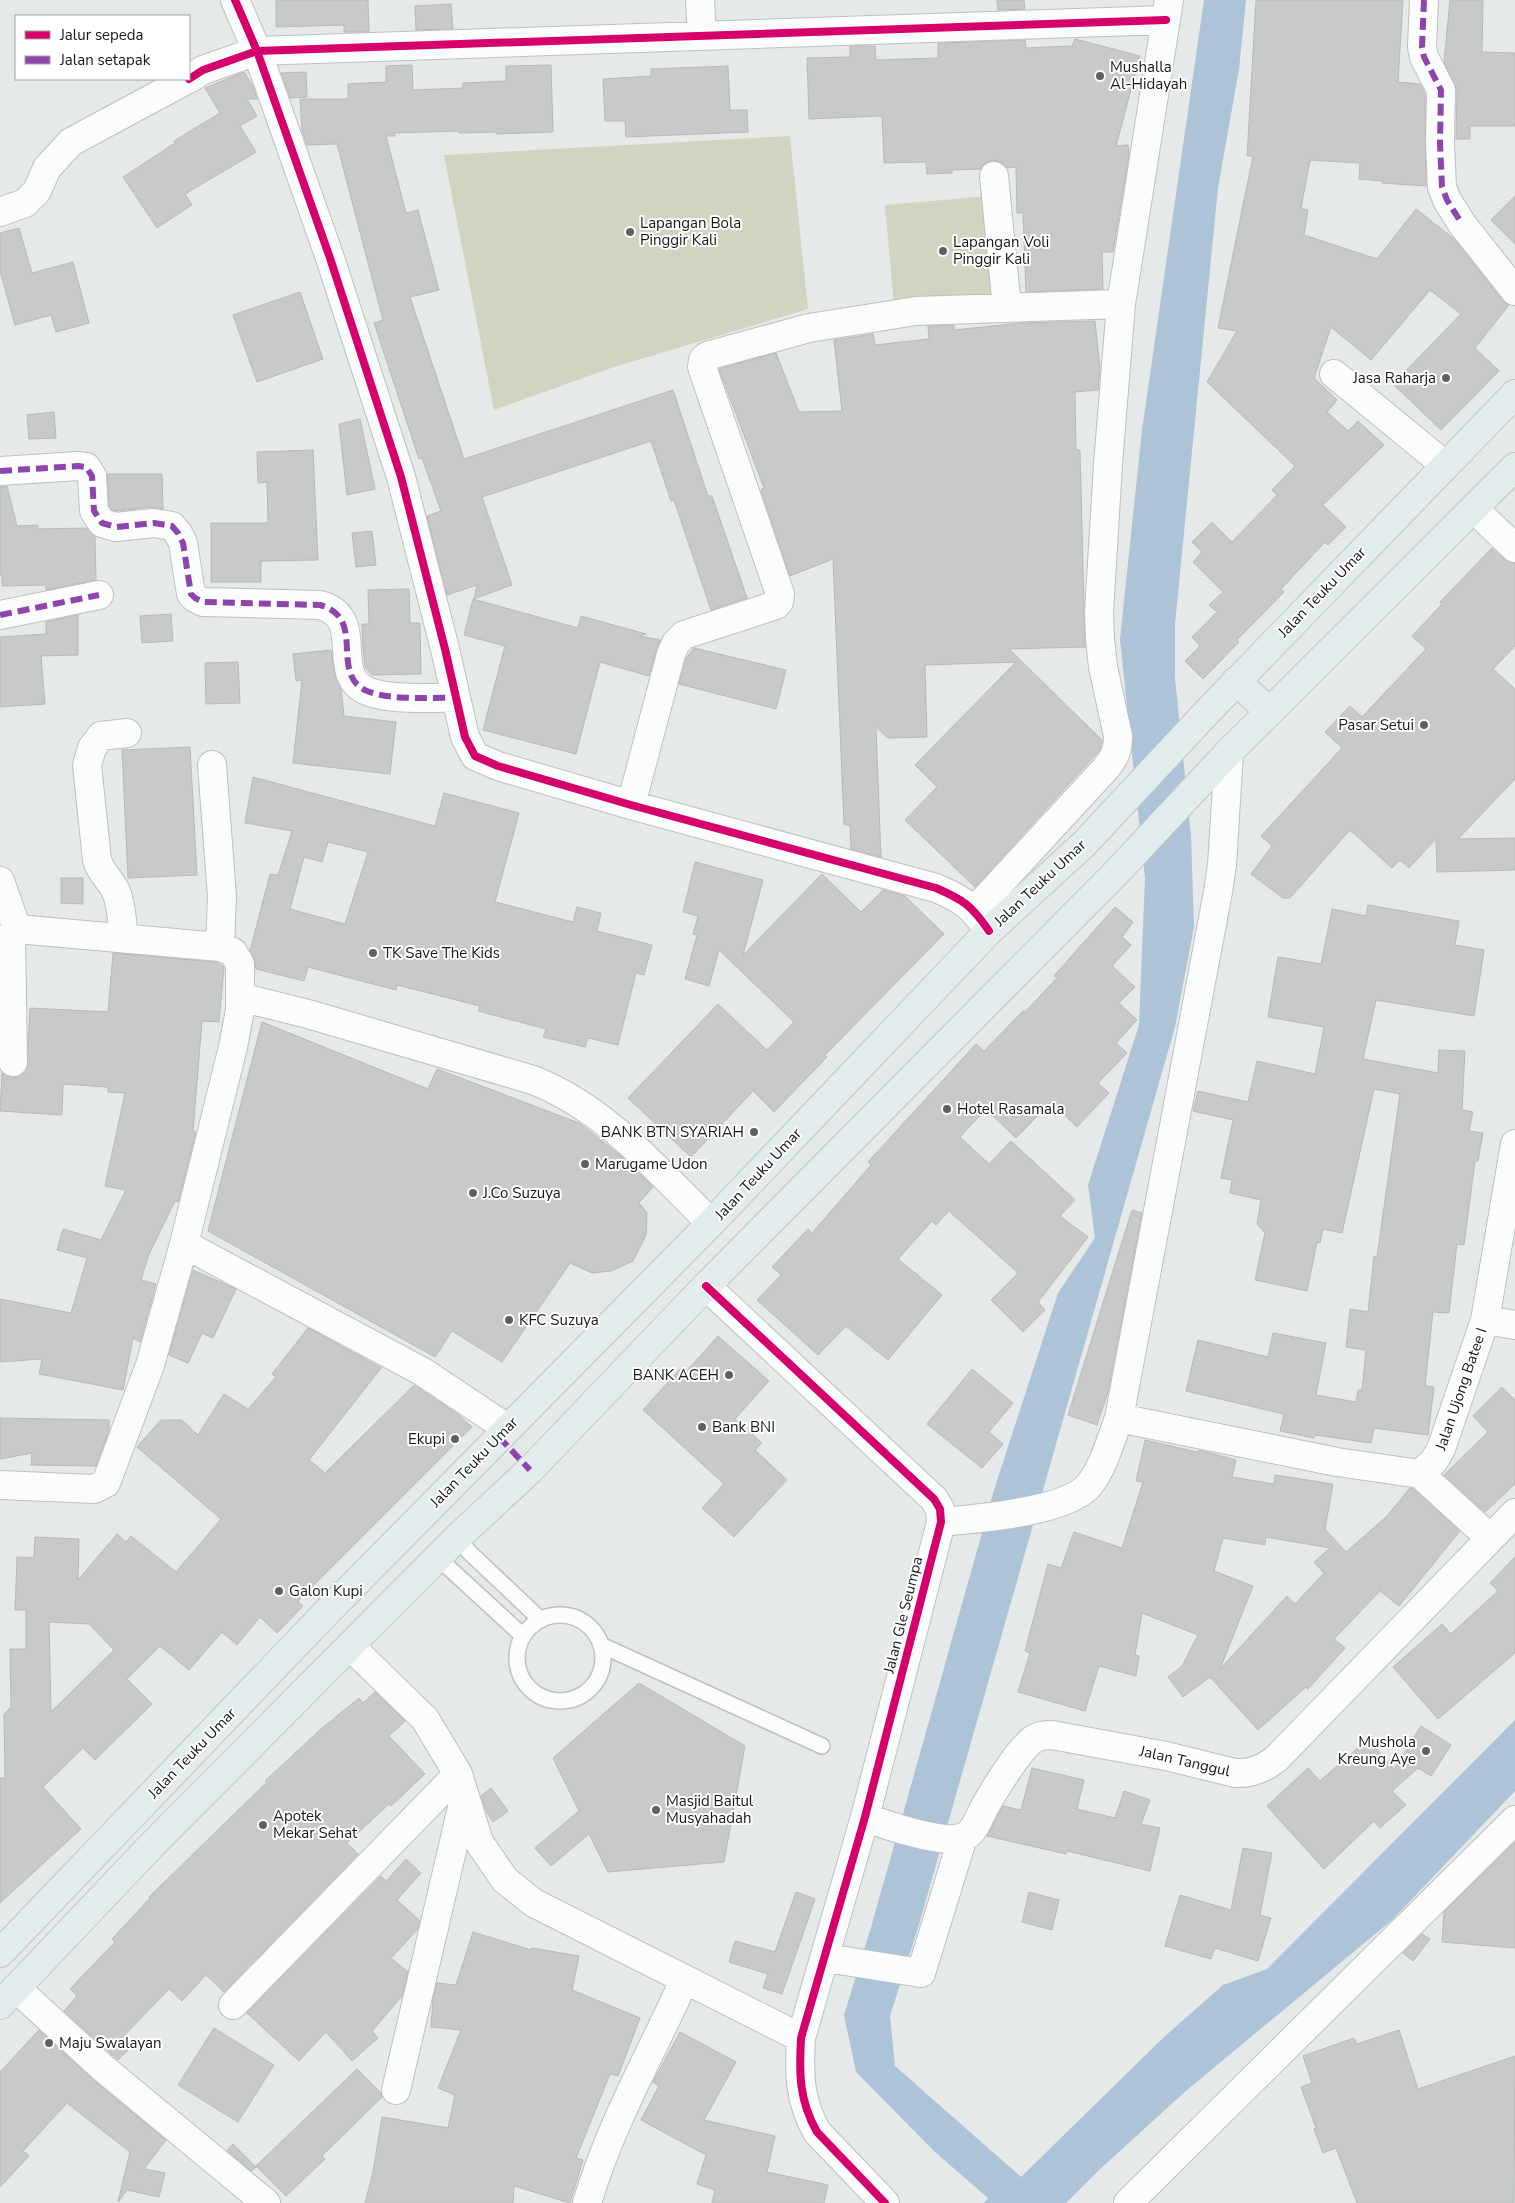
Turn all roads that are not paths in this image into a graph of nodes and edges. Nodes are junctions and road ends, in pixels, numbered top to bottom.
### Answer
1 (235, 0) edge
2 (700, 0) edge
3 (1424, 0) edge
4 (1168, 10) edge
5 (702, 34) junction
6 (257, 51) junction
7 (190, 78) edge
8 (187, 80) edge
9 (994, 176) dead end
10 (0, 212) edge
11 (1515, 291) edge
12 (1121, 304) junction
13 (1007, 308) junction
14 (1334, 374) dead end
15 (1515, 394) edge
16 (1445, 465) junction
17 (1515, 467) edge
18 (0, 471) edge
19 (1474, 509) junction
20 (1515, 548) edge
21 (98, 595) dead end
22 (0, 615) edge
23 (1236, 681) junction
24 (455, 698) junction
25 (1270, 712) junction
26 (127, 733) dead end
27 (1223, 760) junction
28 (212, 764) dead end
29 (631, 804) junction
30 (0, 881) edge
31 (982, 920) junction
32 (9, 935) edge
33 (124, 939) junction
34 (220, 947) junction
35 (240, 997) junction
36 (13, 1062) dead end
37 (1515, 1144) edge
38 (711, 1223) junction
39 (184, 1244) junction
40 (706, 1286) junction
41 (1485, 1320) junction
42 (1515, 1325) edge
43 (1120, 1418) junction
44 (507, 1428) junction
45 (1420, 1474) junction
46 (0, 1485) edge
47 (1515, 1513) edge
48 (941, 1522) junction
49 (458, 1537) junction
50 (1490, 1538) junction
51 (437, 1557) junction
52 (541, 1620) junction
53 (523, 1636) junction
54 (602, 1645) junction
55 (351, 1647) junction
56 (822, 1746) dead end
57 (461, 1786) junction
58 (1515, 1820) edge
59 (875, 1821) junction
60 (954, 1838) junction
61 (0, 1952) edge
62 (826, 1958) junction
63 (684, 1981) junction
64 (8, 1997) edge
65 (233, 2005) dead end
66 (801, 2038) junction
67 (396, 2090) dead end
68 (266, 2203) edge
69 (587, 2203) edge
70 (885, 2203) edge
71 (1128, 2203) edge

1 - 6 street
2 - 5 street
3 - 11 street
4 - 5 street
4 - 12 street
5 - 6 street
6 - 7 street
6 - 24 street
8 - 10 street
9 - 13 street
12 - 13 street
12 - 31 street
13 - 29 street
14 - 16 street
15 - 16 highway, Jalan Teuku Umar
16 - 23 highway, Jalan Teuku Umar
17 - 19 highway
18 - 24 street
19 - 20 street
19 - 25 highway
21 - 22 street
23 - 25 highway
23 - 31 highway, Jalan Teuku Umar
24 - 29 street
25 - 27 highway
26 - 33 street
27 - 40 highway
27 - 43 street
28 - 34 street
29 - 31 street
30 - 32 street
31 - 38 highway, Jalan Teuku Umar
32 - 33 street
32 - 36 street
33 - 34 street
34 - 35 street
35 - 38 street
35 - 39 street
37 - 41 street, Jalan Ujong Batee I
38 - 44 highway, Jalan Teuku Umar
39 - 44 street
39 - 46 street
40 - 48 street
40 - 49 highway
41 - 42 street
41 - 45 street, Jalan Ujong Batee I
43 - 45 street
43 - 48 street
44 - 61 highway, Jalan Teuku Umar
45 - 50 street
47 - 50 street, Jalan Tanggul
48 - 59 street, Jalan Gle Seumpa
49 - 51 highway
49 - 52 lane
50 - 60 street, Jalan Tanggul
51 - 53 lane
51 - 55 highway
52 - 53 lane
52 - 54 lane
53 - 54 lane
54 - 56 lane
55 - 57 street
55 - 64 highway
57 - 63 street
57 - 65 street
57 - 67 street
58 - 71 street
59 - 60 street
59 - 62 street, Jalan Gle Seumpa
60 - 62 street
62 - 66 street, Jalan Gle Seumpa
63 - 66 street
63 - 69 street
64 - 68 street
66 - 70 street, Jalan Gle Seumpa

